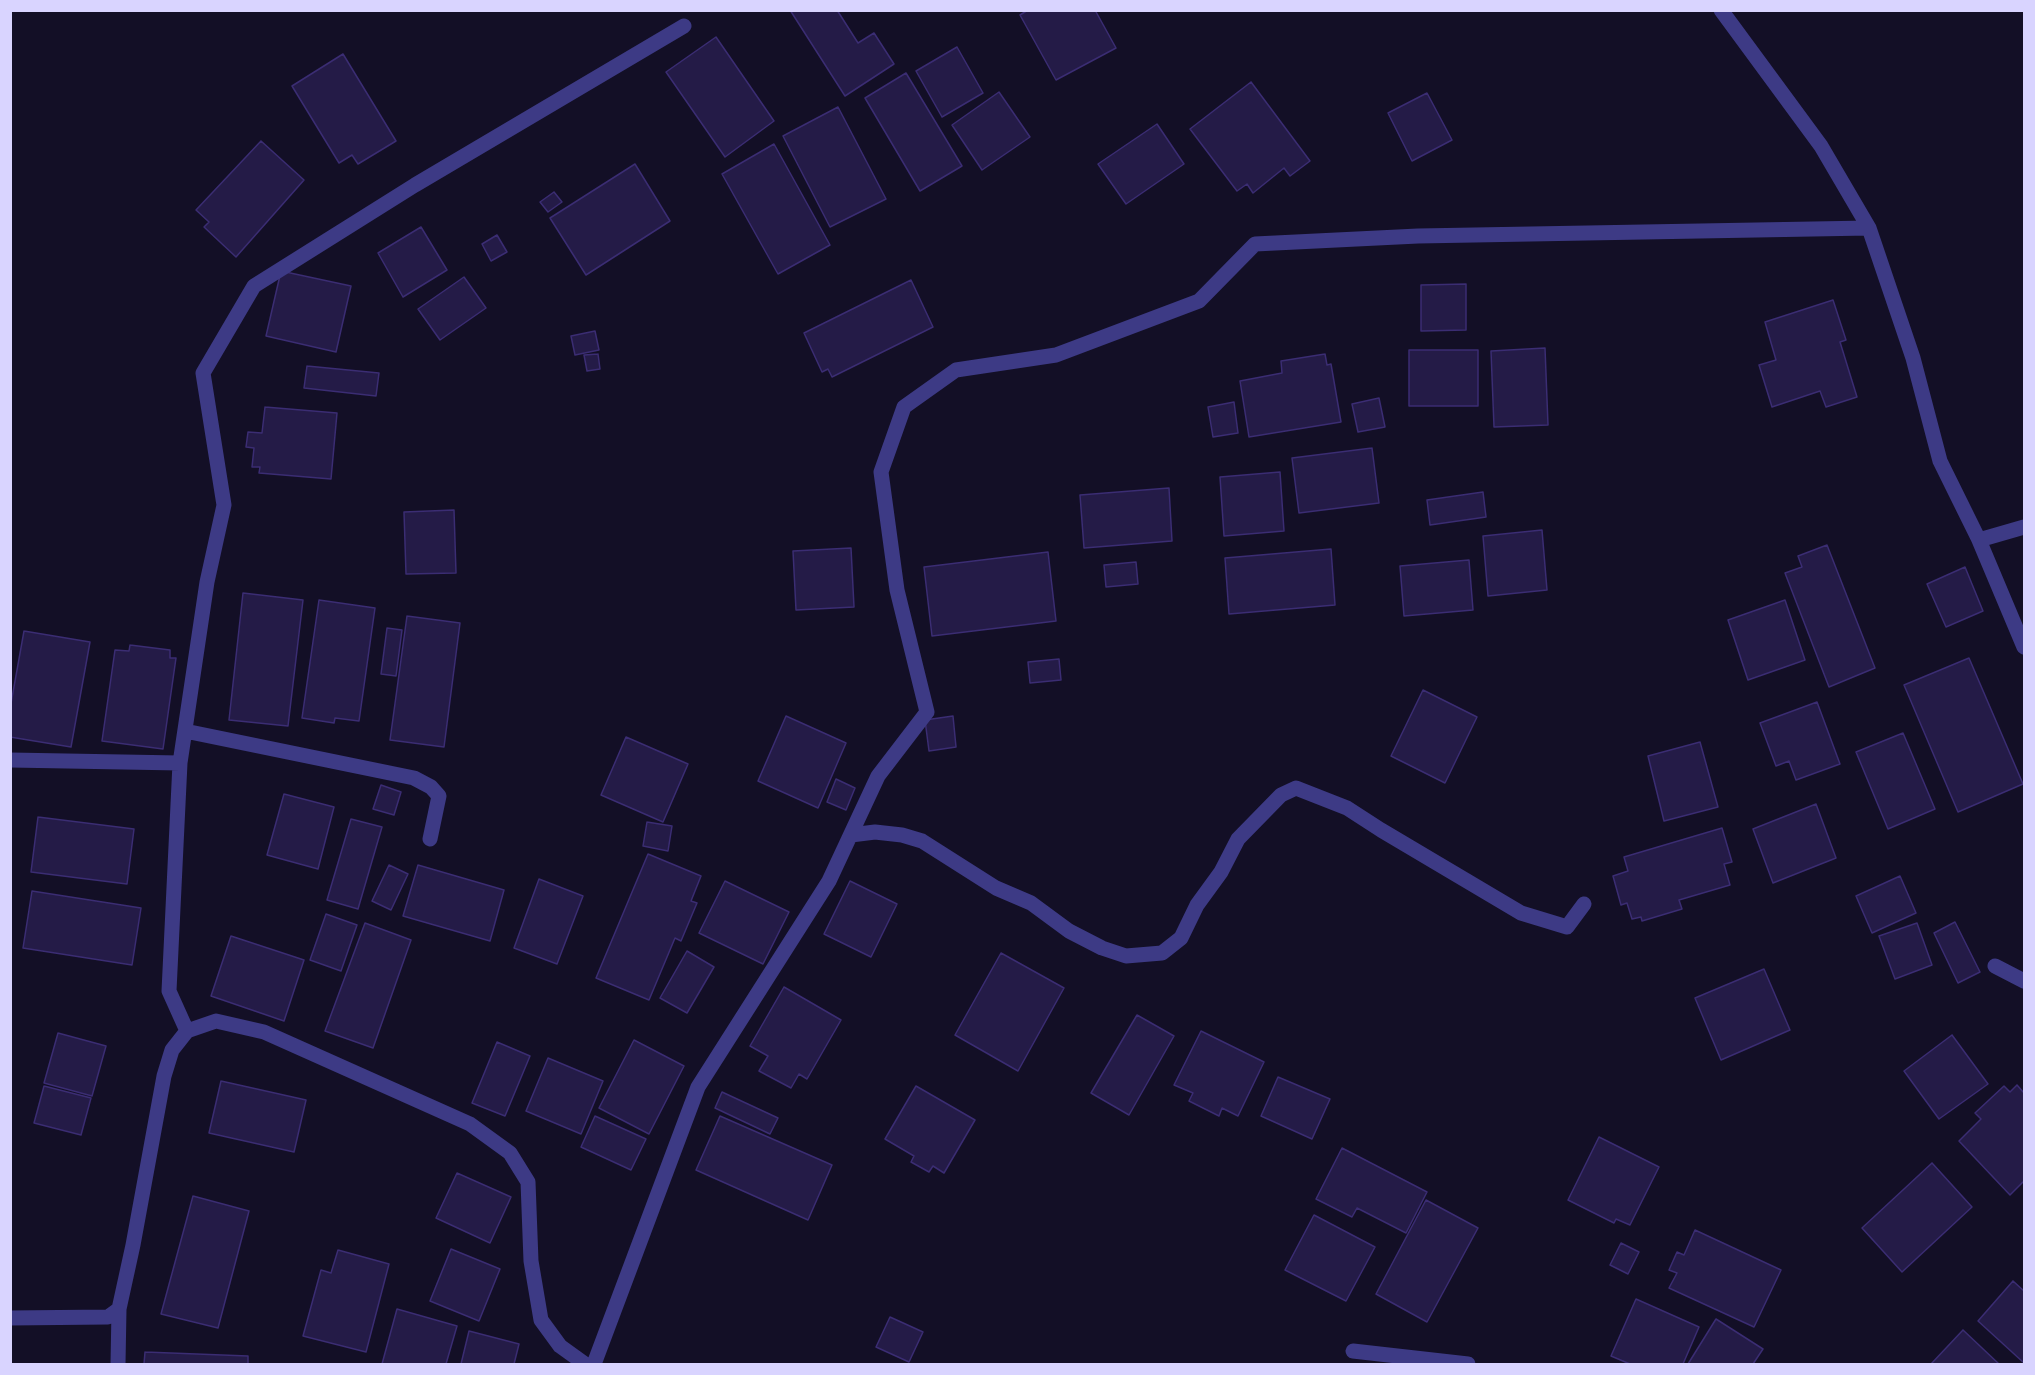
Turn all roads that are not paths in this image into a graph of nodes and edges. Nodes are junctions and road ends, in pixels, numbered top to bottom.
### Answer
1 (1721, 10) edge
2 (684, 26) dead end
3 (1869, 228) junction
4 (2025, 527) edge
5 (1979, 540) junction
6 (2025, 647) edge
7 (185, 731) junction
8 (10, 760) edge
9 (180, 763) junction
10 (850, 835) junction
11 (430, 839) dead end
12 (1584, 904) dead end
13 (1995, 966) dead end
14 (2025, 981) edge
15 (187, 1031) junction
16 (118, 1309) junction
17 (10, 1318) edge
18 (1353, 1351) dead end
19 (117, 1365) edge
20 (585, 1365) edge
21 (594, 1365) edge
22 (1468, 1365) edge

1 - 3 street
2 - 7 street
3 - 5 street
3 - 10 street
4 - 5 street
5 - 6 street
7 - 9 street
7 - 11 street
8 - 9 street
9 - 15 street
10 - 12 street
10 - 21 street
13 - 14 street
15 - 16 street
15 - 20 street
16 - 17 street
16 - 19 street
18 - 22 street

